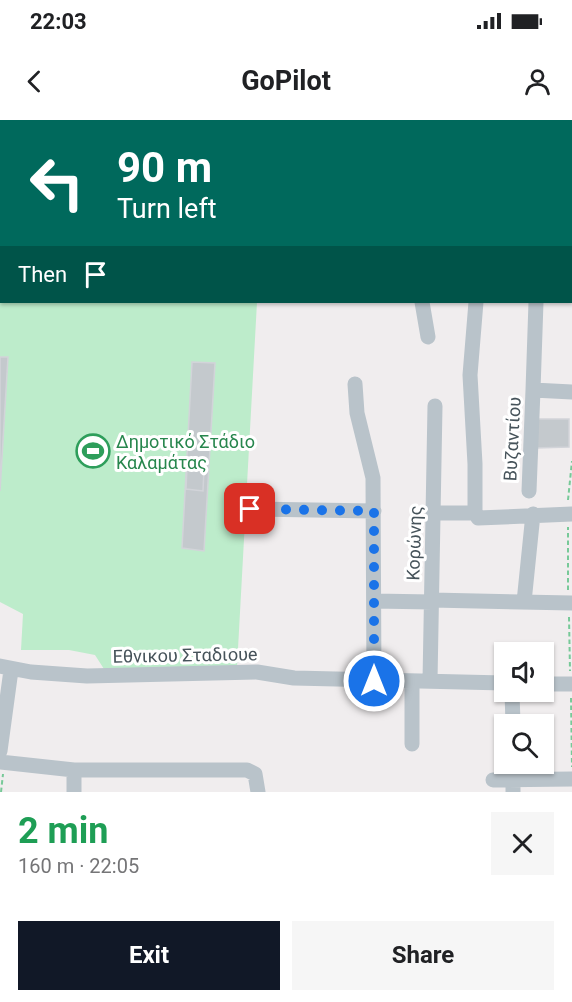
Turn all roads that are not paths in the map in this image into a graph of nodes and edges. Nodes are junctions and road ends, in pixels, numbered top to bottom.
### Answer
1 (538, 120) edge
2 (552, 120) edge
3 (422, 303) edge
4 (476, 303) edge
5 (536, 303) edge
6 (428, 337) dead end
7 (355, 384) dead end
8 (533, 390) junction
9 (572, 392) edge
10 (435, 406) dead end
11 (529, 491) dead end
12 (250, 509) dead end
13 (374, 511) junction
14 (435, 513) junction
15 (475, 513) junction
16 (533, 514) junction
17 (570, 514) edge
18 (374, 601) junction
19 (432, 601) junction
20 (524, 602) junction
21 (570, 603) edge
22 (5, 668) edge
23 (374, 681) junction
24 (412, 681) junction
25 (430, 681) junction
26 (494, 683) edge
27 (554, 684) edge
28 (571, 684) edge
29 (412, 744) dead end
30 (0, 751) edge
31 (2, 766) edge
32 (74, 770) junction
33 (572, 779) edge
34 (493, 780) dead end
35 (513, 786) edge
36 (74, 792) edge
37 (258, 792) edge

1 - 2 street
3 - 6 street
4 - 15 street
5 - 8 street
7 - 13 street
8 - 9 street, Βυζαντίου
8 - 11 street, Βυζαντίου
10 - 14 street, Κορώνης
12 - 13 street
13 - 18 street
14 - 15 street
14 - 19 street, Κορώνης
15 - 16 street
16 - 17 street
16 - 20 street
18 - 19 street
18 - 23 street
19 - 20 street
19 - 25 street, Κορώνης
20 - 21 street
22 - 23 street, Εθνικου Σταδιουe
22 - 30 street
23 - 24 street, Εθνικου Σταδιουe
24 - 25 street, Εθνικου Σταδιουe
24 - 29 street
25 - 26 street, Εθνικου Σταδιουe
27 - 28 street
31 - 32 street
32 - 36 street
32 - 37 street
33 - 35 street
34 - 35 street

